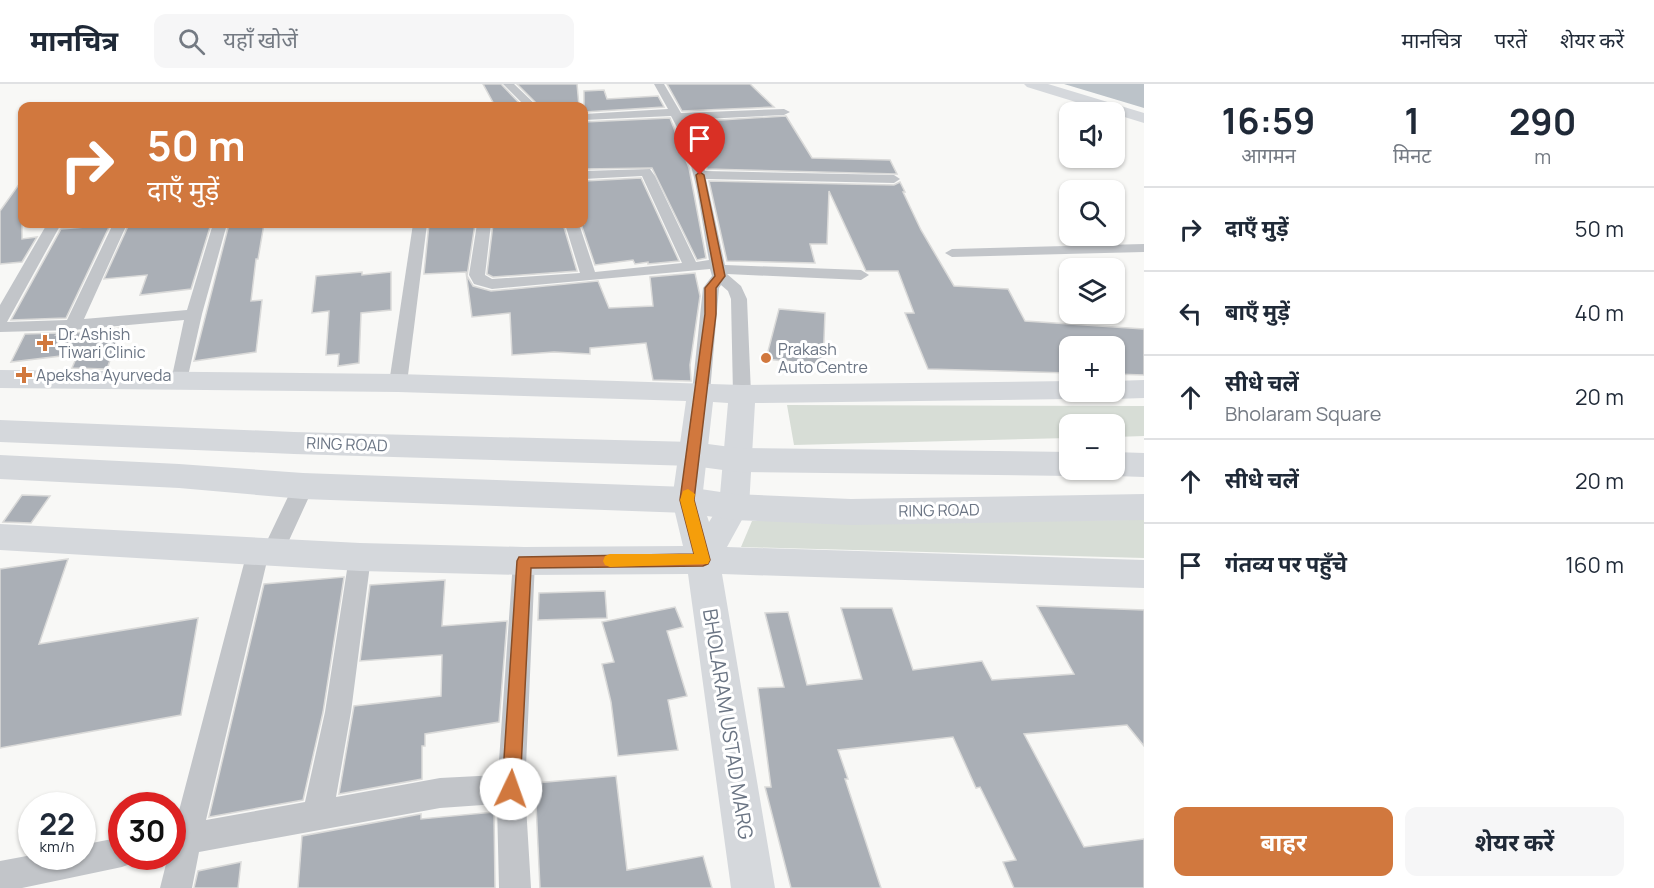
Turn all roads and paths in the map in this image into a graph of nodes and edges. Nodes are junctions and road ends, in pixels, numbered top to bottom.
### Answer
1 (508, 84) edge
2 (659, 84) edge
3 (1032, 84) edge
4 (527, 102) edge
5 (784, 112) dead end
6 (678, 115) junction
7 (588, 117) edge
8 (1144, 118) edge
9 (588, 175) edge
10 (700, 175) junction
11 (894, 179) dead end
12 (52, 228) edge
13 (118, 228) edge
14 (219, 228) edge
15 (419, 228) edge
16 (483, 228) edge
17 (573, 228) edge
18 (1144, 248) edge
19 (952, 253) dead end
20 (691, 267) junction
21 (719, 269) junction
22 (861, 275) dead end
23 (589, 278) junction
24 (194, 314) junction
25 (0, 319) edge
26 (73, 325) junction
27 (0, 327) edge
28 (0, 379) edge
29 (180, 381) junction
30 (398, 382) junction
31 (1144, 389) edge
32 (1059, 390) edge
33 (1125, 390) edge
34 (701, 392) junction
35 (742, 394) junction
36 (0, 432) edge
37 (693, 454) junction
38 (738, 460) junction
39 (1059, 464) edge
40 (1125, 464) edge
41 (1144, 465) edge
42 (0, 467) edge
43 (303, 486) junction
44 (687, 500) junction
45 (734, 507) junction
46 (1144, 507) edge
47 (0, 537) edge
48 (265, 552) junction
49 (360, 557) junction
50 (703, 560) junction
51 (524, 561) junction
52 (1144, 574) edge
53 (511, 789) junction
54 (318, 813) junction
55 (186, 817) edge
56 (186, 839) edge
57 (108, 855) edge
58 (177, 870) edge
59 (0, 877) edge
60 (176, 888) edge
61 (515, 888) edge
62 (753, 888) edge

1 - 4 street
2 - 6 street
3 - 8 street
5 - 6 street
6 - 7 street
6 - 10 street
9 - 20 street
10 - 11 street
10 - 21 street
12 - 25 street
13 - 26 street
14 - 24 street
15 - 30 street
16 - 23 street
17 - 23 street
18 - 19 street
20 - 21 street
20 - 23 street
21 - 22 street
21 - 34 street
21 - 35 street
24 - 26 street
24 - 29 street
26 - 27 street
28 - 29 street
29 - 30 street
30 - 34 street
31 - 33 street
32 - 35 street
34 - 35 street
34 - 37 street
35 - 38 street
36 - 37 highway, RING ROAD
37 - 38 highway, RING ROAD
37 - 44 street
38 - 39 highway
38 - 45 street
40 - 41 highway
42 - 43 highway
43 - 44 highway
43 - 48 street
44 - 45 highway, RING ROAD
44 - 50 street, BHOLARAM USTAD MARG
45 - 46 highway, RING ROAD
45 - 50 street
47 - 48 street
48 - 49 street
48 - 55 street
49 - 51 street
49 - 54 street
50 - 51 street
50 - 52 street
50 - 62 street, BHOLARAM USTAD MARG
51 - 53 street
53 - 54 street
53 - 61 street
54 - 56 street
57 - 59 street
58 - 60 street

